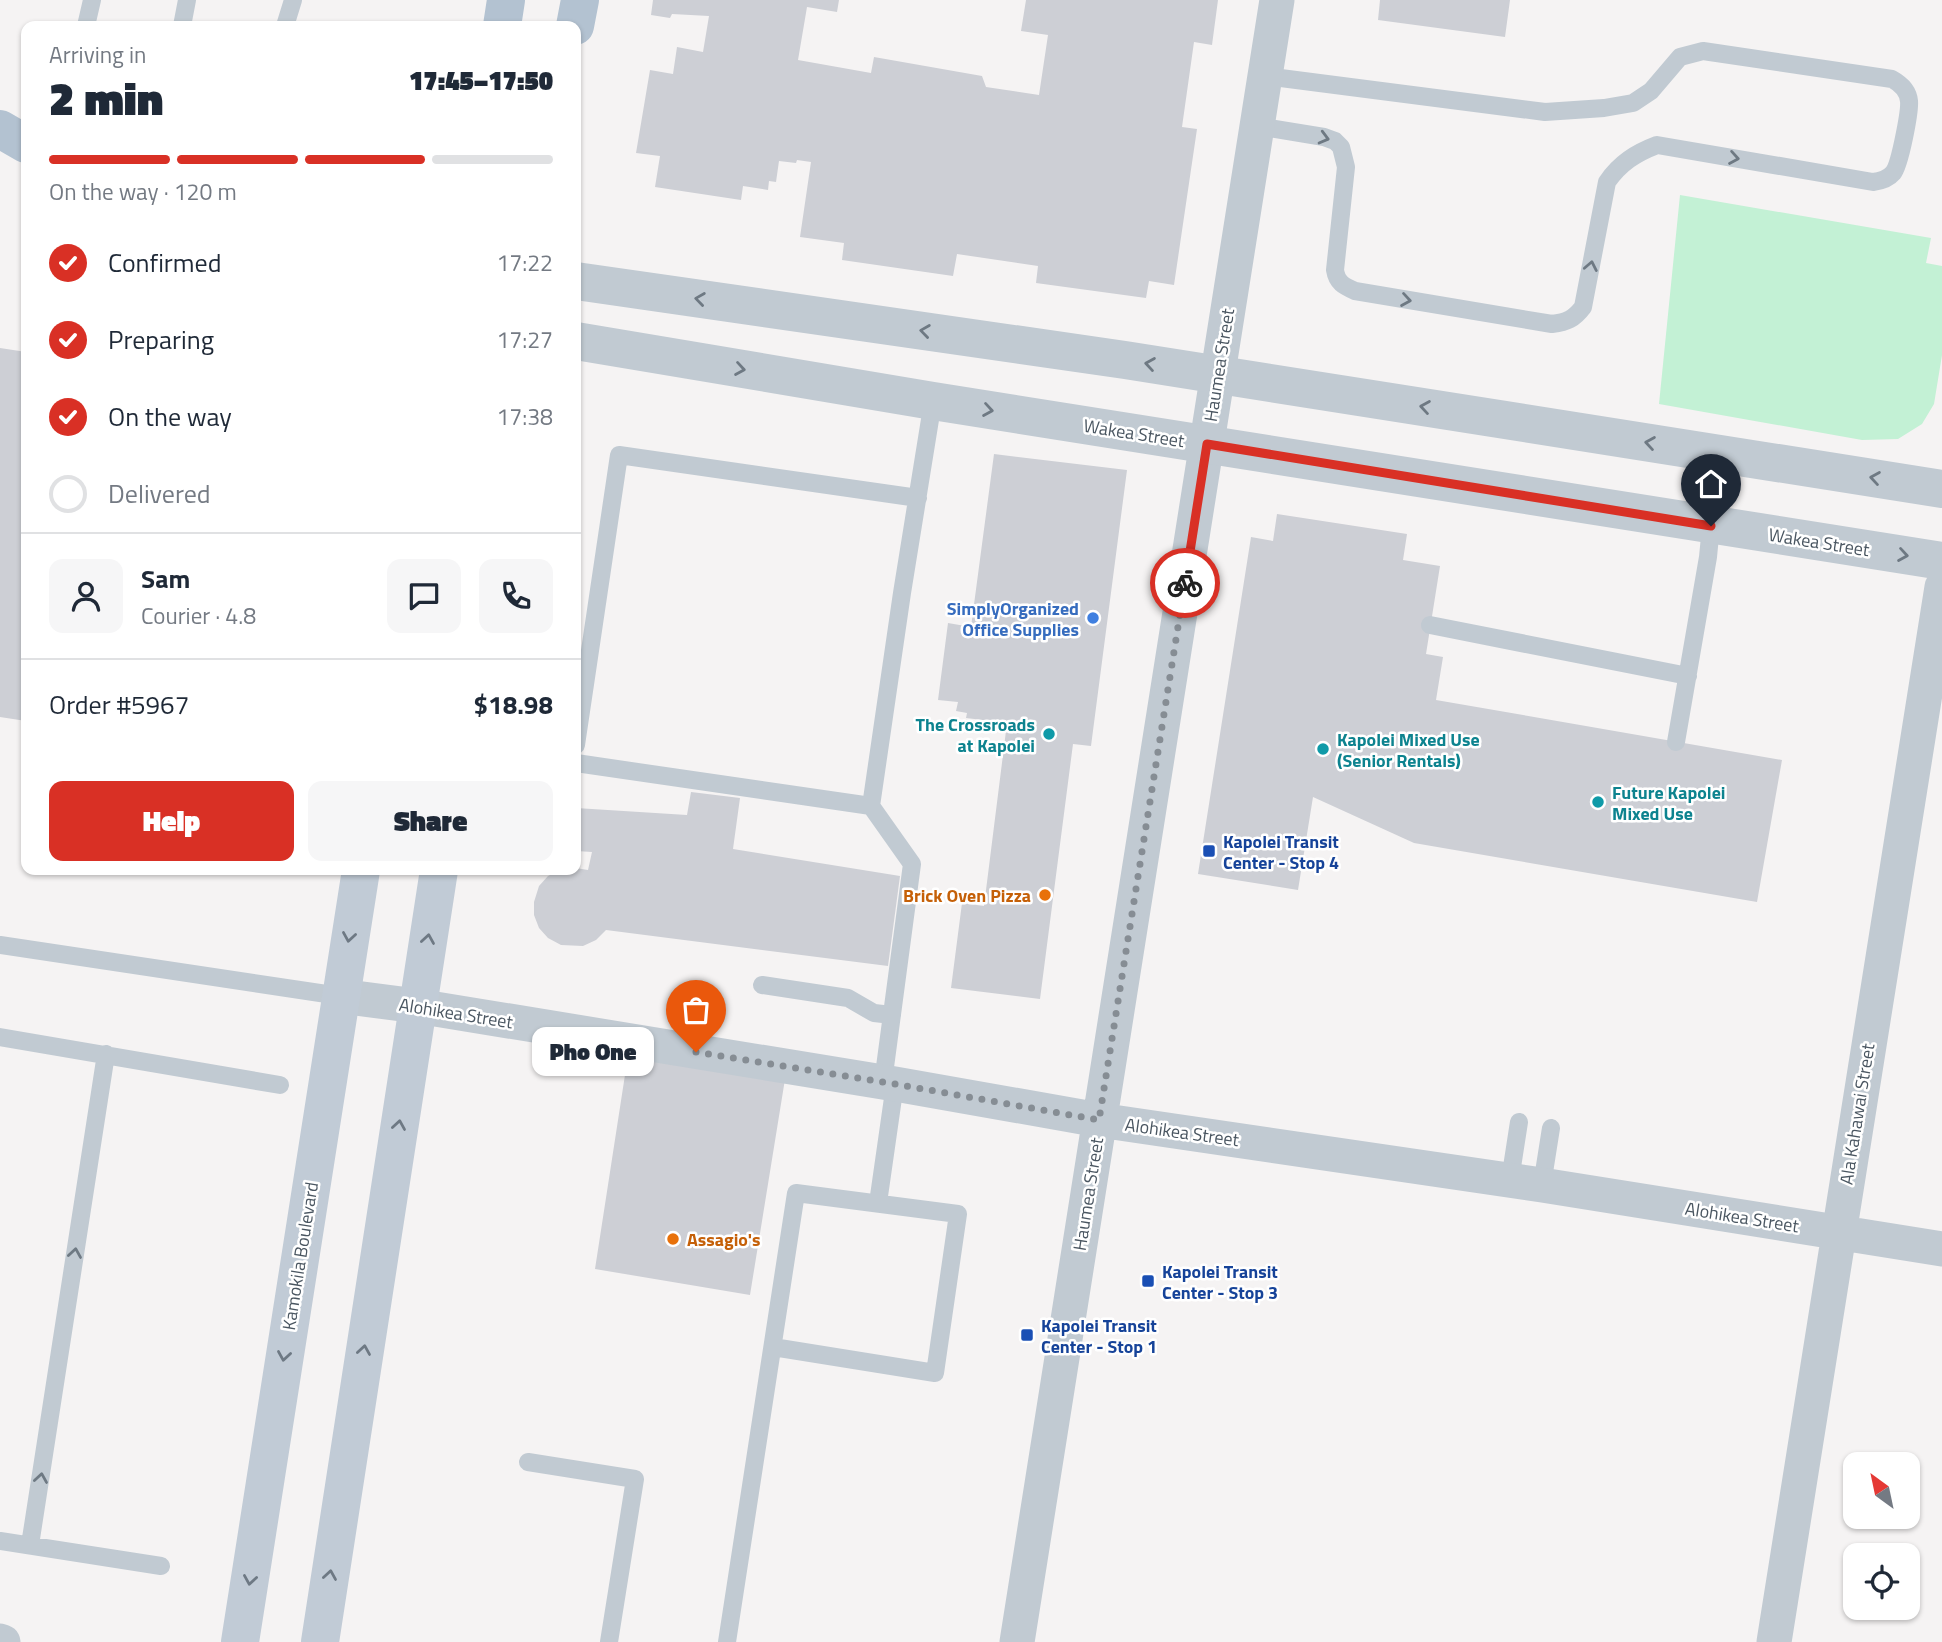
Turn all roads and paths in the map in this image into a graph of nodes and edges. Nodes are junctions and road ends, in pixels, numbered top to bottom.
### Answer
1 (92, 0) edge
2 (187, 0) edge
3 (293, 0) edge
4 (506, 0) edge
5 (580, 0) edge
6 (1277, 0) edge
7 (87, 21) edge
8 (182, 21) edge
9 (287, 21) edge
10 (503, 21) edge
11 (576, 21) edge
12 (1265, 76) junction
13 (1257, 126) junction
14 (0, 130) edge
15 (21, 141) edge
16 (581, 282) edge
17 (581, 342) edge
18 (1218, 374) junction
19 (933, 401) junction
20 (1207, 444) junction
21 (1942, 489) edge
22 (918, 498) junction
23 (1711, 526) junction
24 (1942, 561) edge
25 (1942, 587) edge
26 (1430, 625) dead end
27 (1688, 676) junction
28 (581, 711) edge
29 (1676, 742) dead end
30 (581, 764) edge
31 (872, 806) junction
32 (359, 875) edge
33 (438, 875) edge
34 (0, 945) edge
35 (762, 985) dead end
36 (340, 996) junction
37 (417, 1006) junction
38 (892, 1015) junction
39 (0, 1037) edge
40 (106, 1054) junction
41 (889, 1083) junction
42 (280, 1084) dead end
43 (1099, 1120) junction
44 (1519, 1122) dead end
45 (1551, 1128) dead end
46 (1526, 1183) junction
47 (878, 1203) junction
48 (1838, 1233) junction
49 (1942, 1249) edge
50 (773, 1347) junction
51 (528, 1462) dead end
52 (0, 1541) edge
53 (30, 1545) junction
54 (161, 1566) dead end
55 (240, 1642) edge
56 (320, 1642) edge
57 (609, 1642) edge
58 (727, 1642) edge
59 (1017, 1642) edge
60 (1774, 1642) edge

1 - 7 lane
2 - 8 lane
3 - 9 lane
4 - 10 main road
5 - 11 main road
6 - 12 street, Haumea Street
12 - 13 street, Haumea Street
13 -> 12 lane
13 - 18 street, Haumea Street
14 - 15 main road
18 -> 16 street
17 -> 19 street, Wakea Street
18 - 20 street, Haumea Street
21 -> 18 street
19 -> 20 street, Wakea Street
19 - 22 lane
20 - 23 street, Wakea Street
20 - 43 street, Haumea Street
22 - 28 lane
22 - 31 lane
23 -> 24 street, Wakea Street
23 - 27 lane
25 - 48 street, Ala Kahawai Street
26 - 27 lane
27 - 29 lane
30 - 31 lane
31 - 38 lane
32 -> 36 main road, Kamokila Boulevard
37 -> 33 main road
34 - 36 lane
35 - 38 lane
36 - 37 street, Alohikea Street
36 -> 55 main road, Kamokila Boulevard
37 - 41 street, Alohikea Street
56 -> 37 main road
38 - 41 lane
39 - 40 lane
40 - 42 lane
53 -> 40 lane
41 - 43 street, Alohikea Street
41 - 47 lane
43 - 46 street, Alohikea Street
43 - 59 street, Haumea Street
44 - 46 lane
45 - 46 lane
46 - 48 street, Alohikea Street
47 - 50 lane
47 - 50 lane
48 - 49 street, Alohikea Street
48 - 60 street, Ala Kahawai Street
50 - 58 lane
51 - 57 lane
52 - 53 lane
53 - 54 lane

